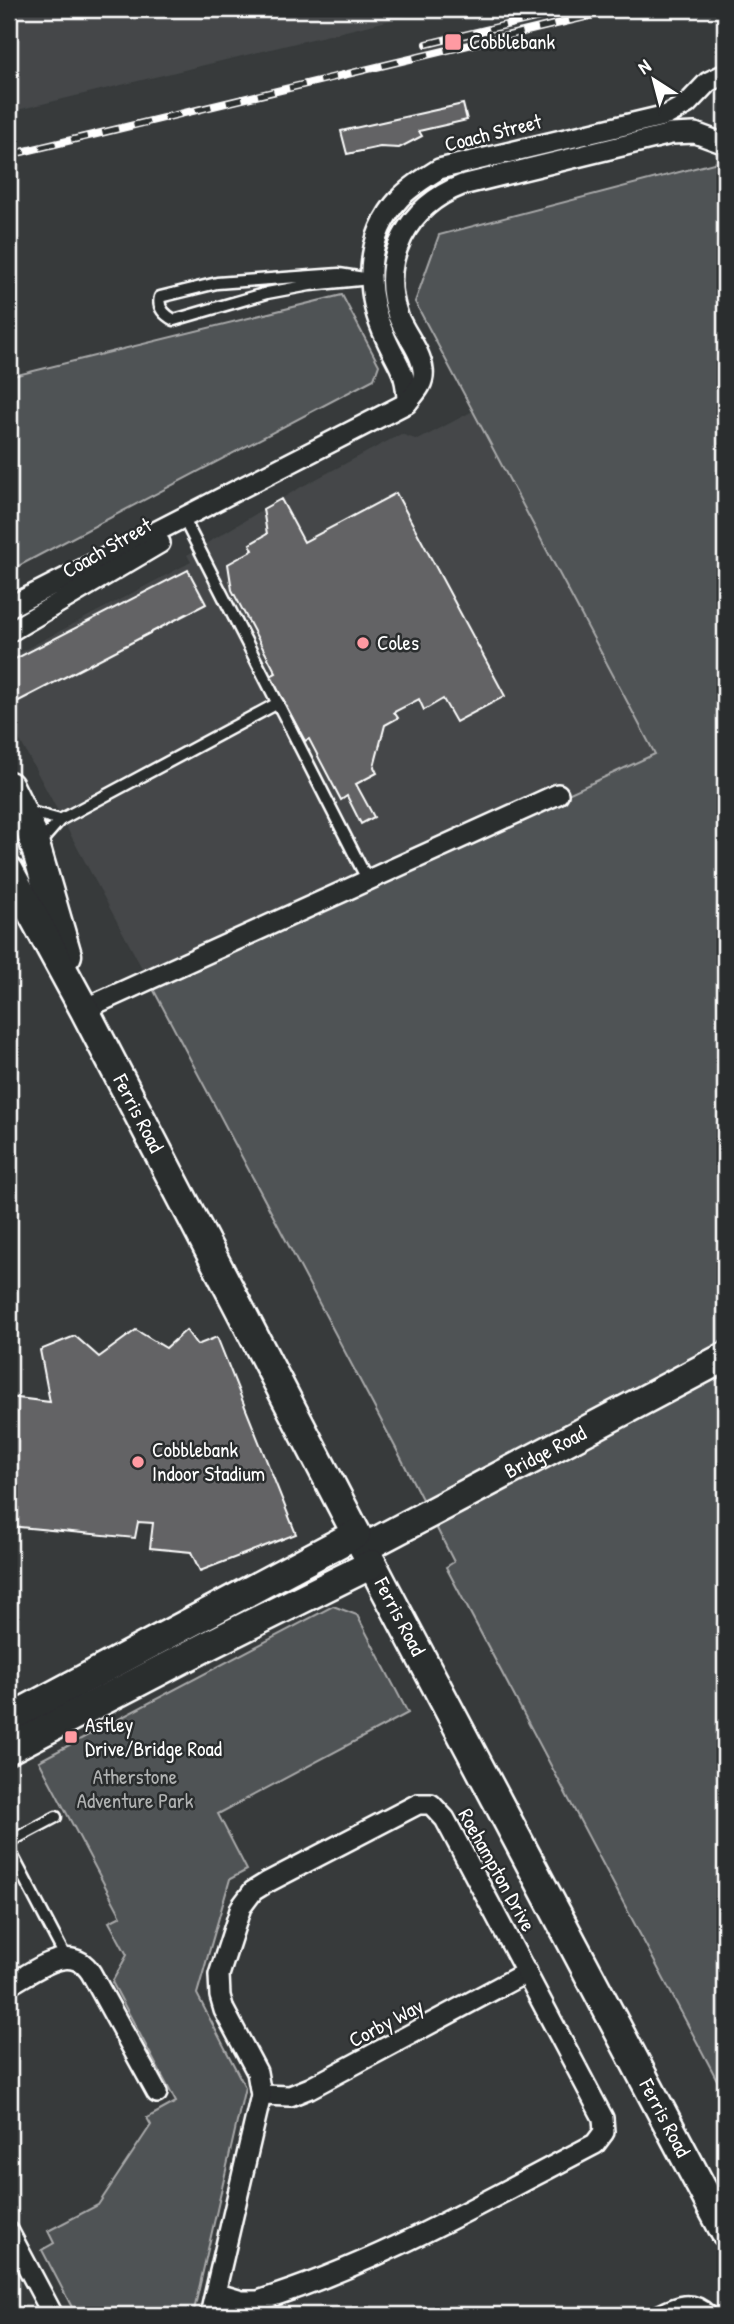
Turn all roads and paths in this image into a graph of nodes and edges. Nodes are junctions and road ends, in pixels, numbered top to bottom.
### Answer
1 (725, 74) edge
2 (725, 144) edge
3 (370, 279) junction
4 (391, 280) junction
5 (407, 403) junction
6 (186, 522) junction
7 (9, 607) edge
8 (9, 632) edge
9 (278, 703) junction
10 (558, 794) dead end
11 (14, 798) edge
12 (60, 820) junction
13 (36, 848) junction
14 (9, 871) edge
15 (368, 881) junction
16 (81, 1004) junction
17 (725, 1357) edge
18 (364, 1549) junction
19 (9, 1719) edge
20 (9, 1749) edge
21 (56, 1817) dead end
22 (9, 1842) edge
23 (9, 1849) edge
24 (66, 1958) junction
25 (527, 1972) junction
26 (9, 1985) edge
27 (157, 2093) dead end
28 (261, 2095) junction
29 (9, 2232) edge
30 (725, 2232) edge
31 (215, 2293) junction
32 (53, 2315) edge
33 (211, 2315) edge
34 (660, 2315) edge
35 (707, 2315) edge

1 - 3 street, Coach Street
2 - 4 street, Coach Street
3 - 3 lane
3 - 4 street
3 - 5 street, Coach Street
4 - 5 street, Coach Street
5 - 6 street, Coach Street
6 - 7 street, Coach Street
6 - 8 street, Coach Street
6 - 9 lane
9 - 12 lane
9 - 15 lane
10 - 15 street
11 - 12 lane
11 - 13 street, Ferris Road
12 - 13 lane
13 - 16 street, Ferris Road
14 - 16 street, Ferris Road
15 - 16 street
16 - 18 street, Ferris Road
17 - 18 street, Bridge Road
18 - 19 street, Bridge Road
18 - 20 street, Bridge Road
18 - 30 street, Ferris Road
21 - 22 lane
23 - 24 lane
24 - 26 street
24 - 27 street
25 - 28 street, Corby Way
25 - 28 street, Roehampton Drive
25 - 31 street, Roehampton Drive
28 - 31 street, Roehampton Drive
29 - 32 street
31 - 33 street, Roehampton Drive
34 - 35 street

